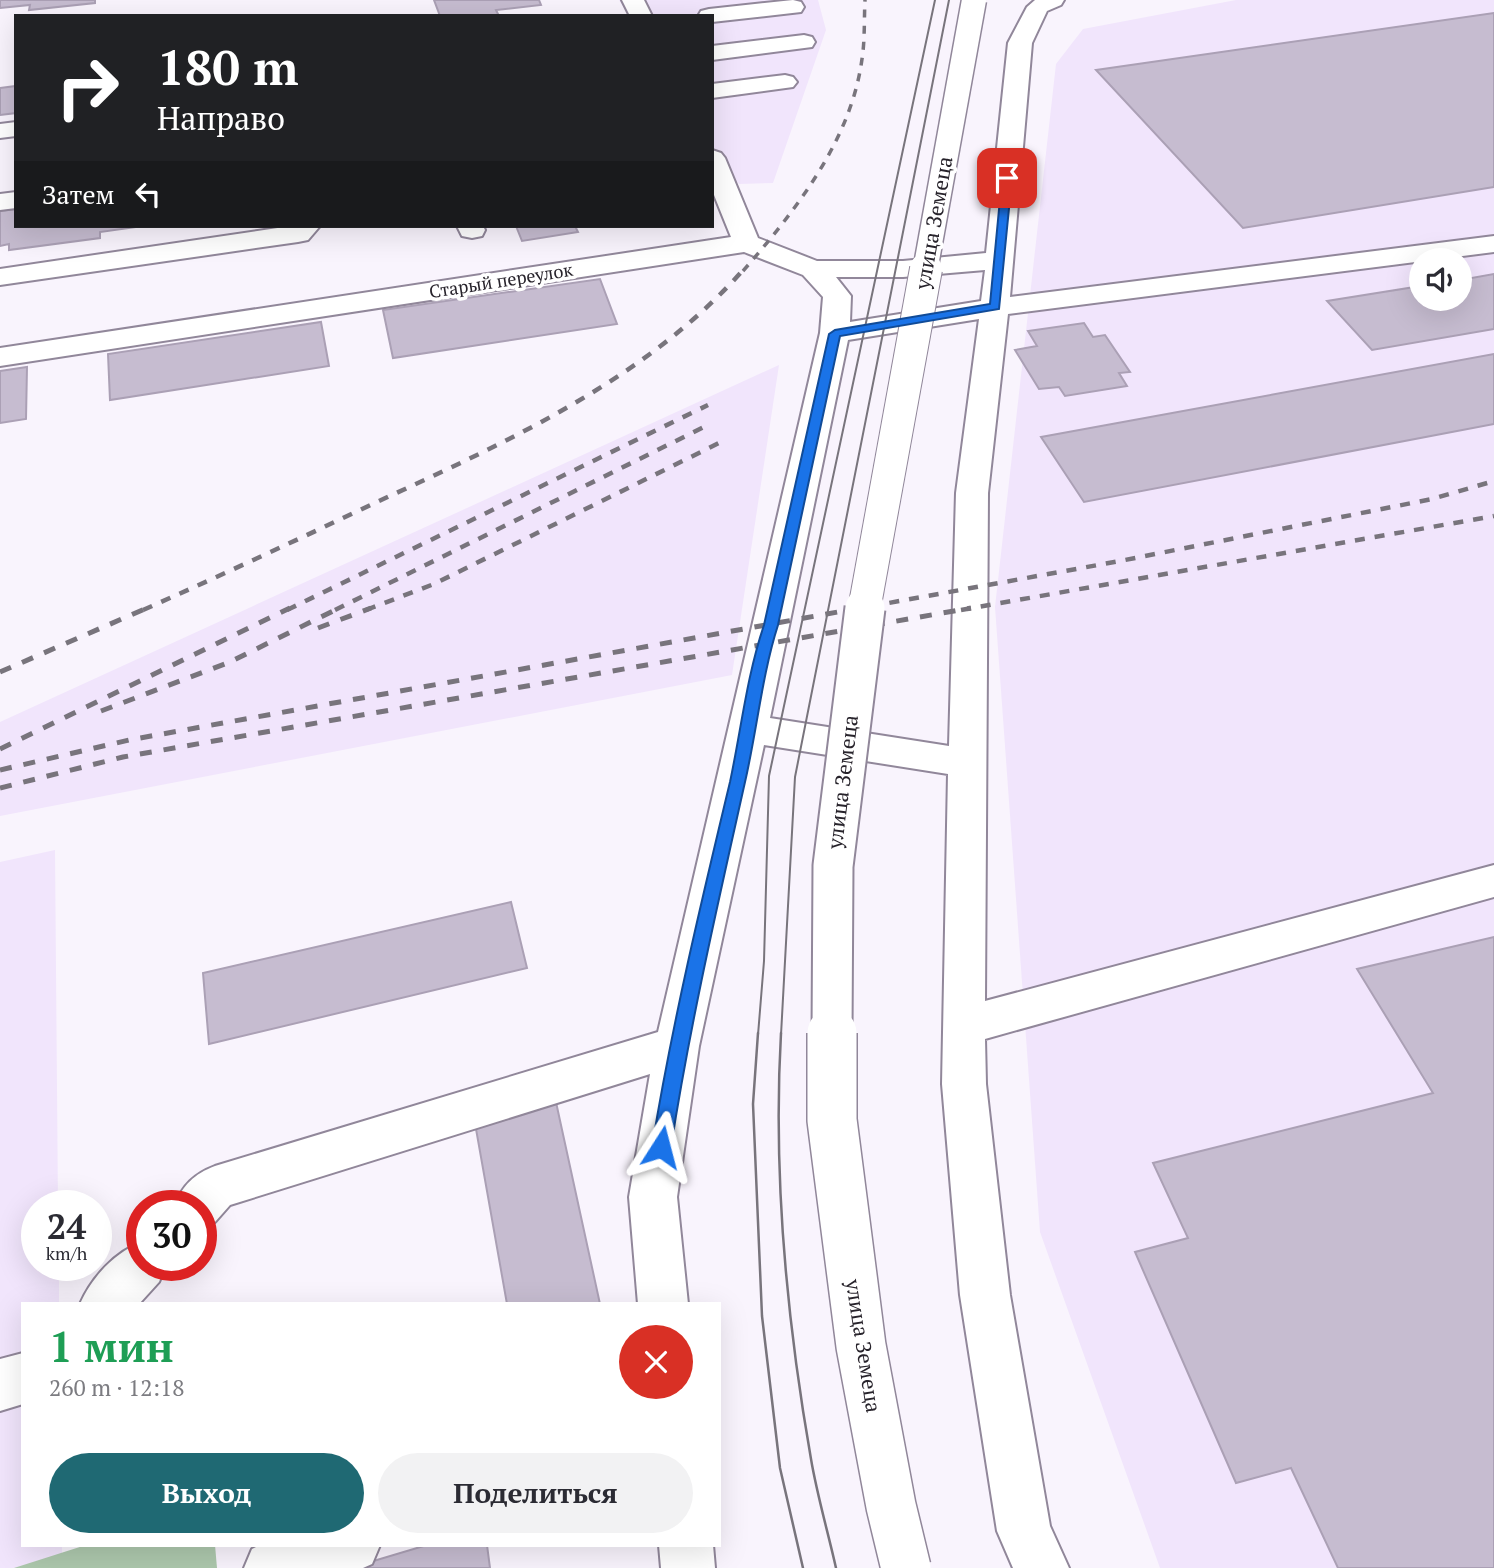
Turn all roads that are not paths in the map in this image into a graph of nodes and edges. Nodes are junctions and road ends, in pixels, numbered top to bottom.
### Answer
1 (974, 0) edge
2 (1054, 0) edge
3 (760, 5) edge
4 (793, 7) dead end
5 (714, 15) edge
6 (804, 42) dead end
7 (714, 53) edge
8 (785, 82) dead end
9 (714, 91) edge
10 (714, 163) edge
11 (305, 228) edge
12 (747, 243) junction
13 (1494, 244) edge
14 (1000, 260) junction
15 (813, 269) junction
16 (0, 277) edge
17 (995, 306) junction
18 (835, 334) junction
19 (0, 357) edge
20 (750, 729) junction
21 (967, 763) junction
22 (1494, 881) edge
23 (962, 1026) junction
24 (677, 1046) junction
25 (213, 1190) edge
26 (127, 1281) edge
27 (107, 1302) edge
28 (663, 1302) edge
29 (21, 1379) edge
30 (0, 1385) edge
31 (346, 1547) edge
32 (685, 1547) edge
33 (271, 1568) edge
34 (688, 1568) edge
35 (906, 1568) edge
36 (1042, 1568) edge

1 - 35 street, улица Земеца, bridge
2 - 14 street
3 - 4 street
3 - 5 street
6 - 7 street
8 - 9 street
10 - 12 street
11 - 16 street
12 - 15 street
12 - 19 street, Старый переулок
13 - 17 street
14 - 15 street
14 - 17 street
15 - 18 street
17 - 18 street
17 - 21 street
18 - 20 street
20 - 21 street
20 - 24 street
21 - 23 street
22 - 23 street
23 - 36 street
24 - 25 street
24 - 28 street
26 - 27 street
29 - 30 street
31 - 33 street
32 - 34 street

